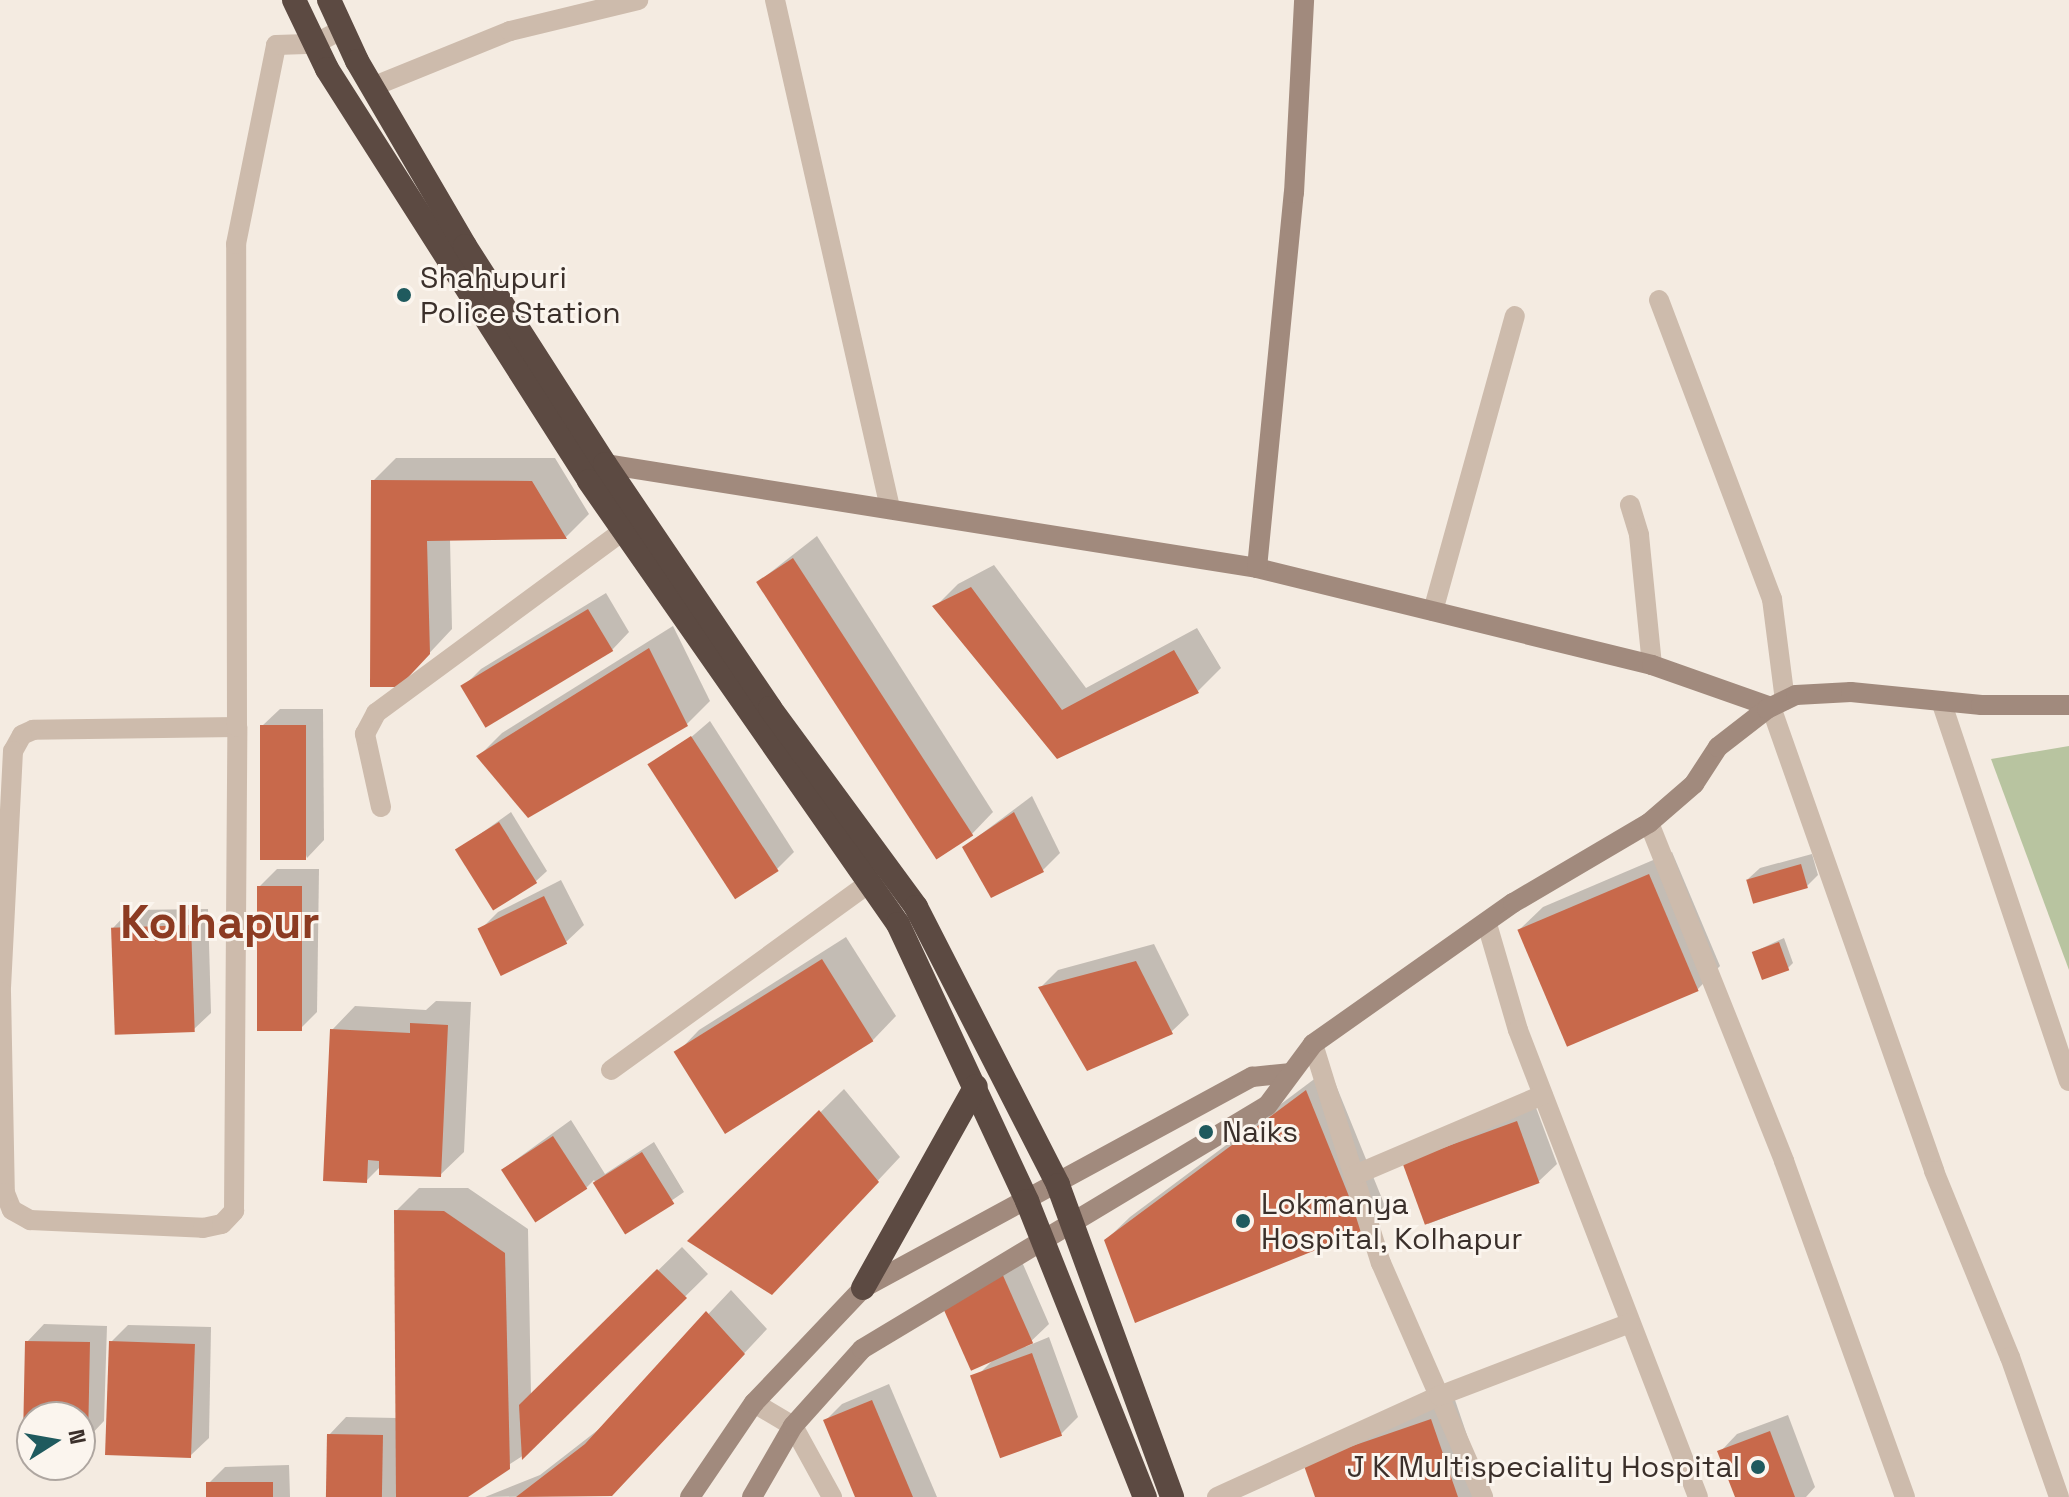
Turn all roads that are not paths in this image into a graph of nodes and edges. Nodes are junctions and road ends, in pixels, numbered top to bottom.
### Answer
1 (294, 0) edge
2 (329, 0) edge
3 (638, 0) edge
4 (775, 0) edge
5 (1304, 0) edge
6 (342, 30) junction
7 (314, 44) junction
8 (372, 87) junction
9 (1659, 300) dead end
10 (1515, 316) dead end
11 (605, 464) junction
12 (1630, 505) dead end
13 (890, 508) junction
14 (624, 530) junction
15 (1257, 568) junction
16 (1433, 611) junction
17 (1652, 665) junction
18 (1941, 701) junction
19 (1778, 704) junction
20 (2069, 705) edge
21 (237, 727) junction
22 (381, 807) dead end
23 (1649, 823) junction
24 (867, 885) junction
25 (1487, 924) junction
26 (1313, 1044) junction
27 (611, 1070) dead end
28 (1289, 1073) junction
29 (2069, 1081) edge
30 (976, 1086) junction
31 (1543, 1095) junction
32 (1355, 1175) junction
33 (1058, 1185) junction
34 (1027, 1201) junction
35 (1071, 1224) junction
36 (1042, 1242) junction
37 (863, 1288) junction
38 (1630, 1323) junction
39 (1439, 1396) junction
40 (754, 1403) junction
41 (793, 1426) junction
42 (690, 1497) edge
43 (752, 1497) edge
44 (832, 1497) edge
45 (1145, 1497) edge
46 (1172, 1497) edge
47 (1217, 1497) edge
48 (1483, 1497) edge
49 (1698, 1497) edge
50 (1905, 1497) edge
51 (2059, 1497) edge

1 - 7 highway
2 - 6 highway
3 - 8 street
4 - 13 street
5 - 15 street
6 - 7 street
6 - 8 highway
7 - 14 highway
7 - 21 street
8 - 11 highway
9 - 19 street
10 - 16 street
11 - 13 street
11 - 33 highway
12 - 17 street
13 - 15 street
14 - 22 street
14 - 24 highway
15 - 16 street
16 - 17 street
17 - 19 street
18 - 19 street
18 - 20 street
18 - 29 street
19 - 23 street
19 - 51 street
21 - 21 street
23 - 25 street
23 - 50 street
24 - 27 street
24 - 30 highway
25 - 26 street
25 - 31 street
26 - 28 street
26 - 32 street
28 - 33 street
28 - 35 street
30 - 34 highway
30 - 37 highway
31 - 32 street
31 - 38 street
32 - 39 street
33 - 34 street
33 - 35 highway
34 - 36 highway
34 - 37 street
35 - 36 street
35 - 46 highway
36 - 41 street
36 - 45 highway
37 - 40 street
38 - 39 street
38 - 49 street
39 - 47 street
39 - 48 street
40 - 41 street
40 - 42 street
41 - 43 street
41 - 44 street

